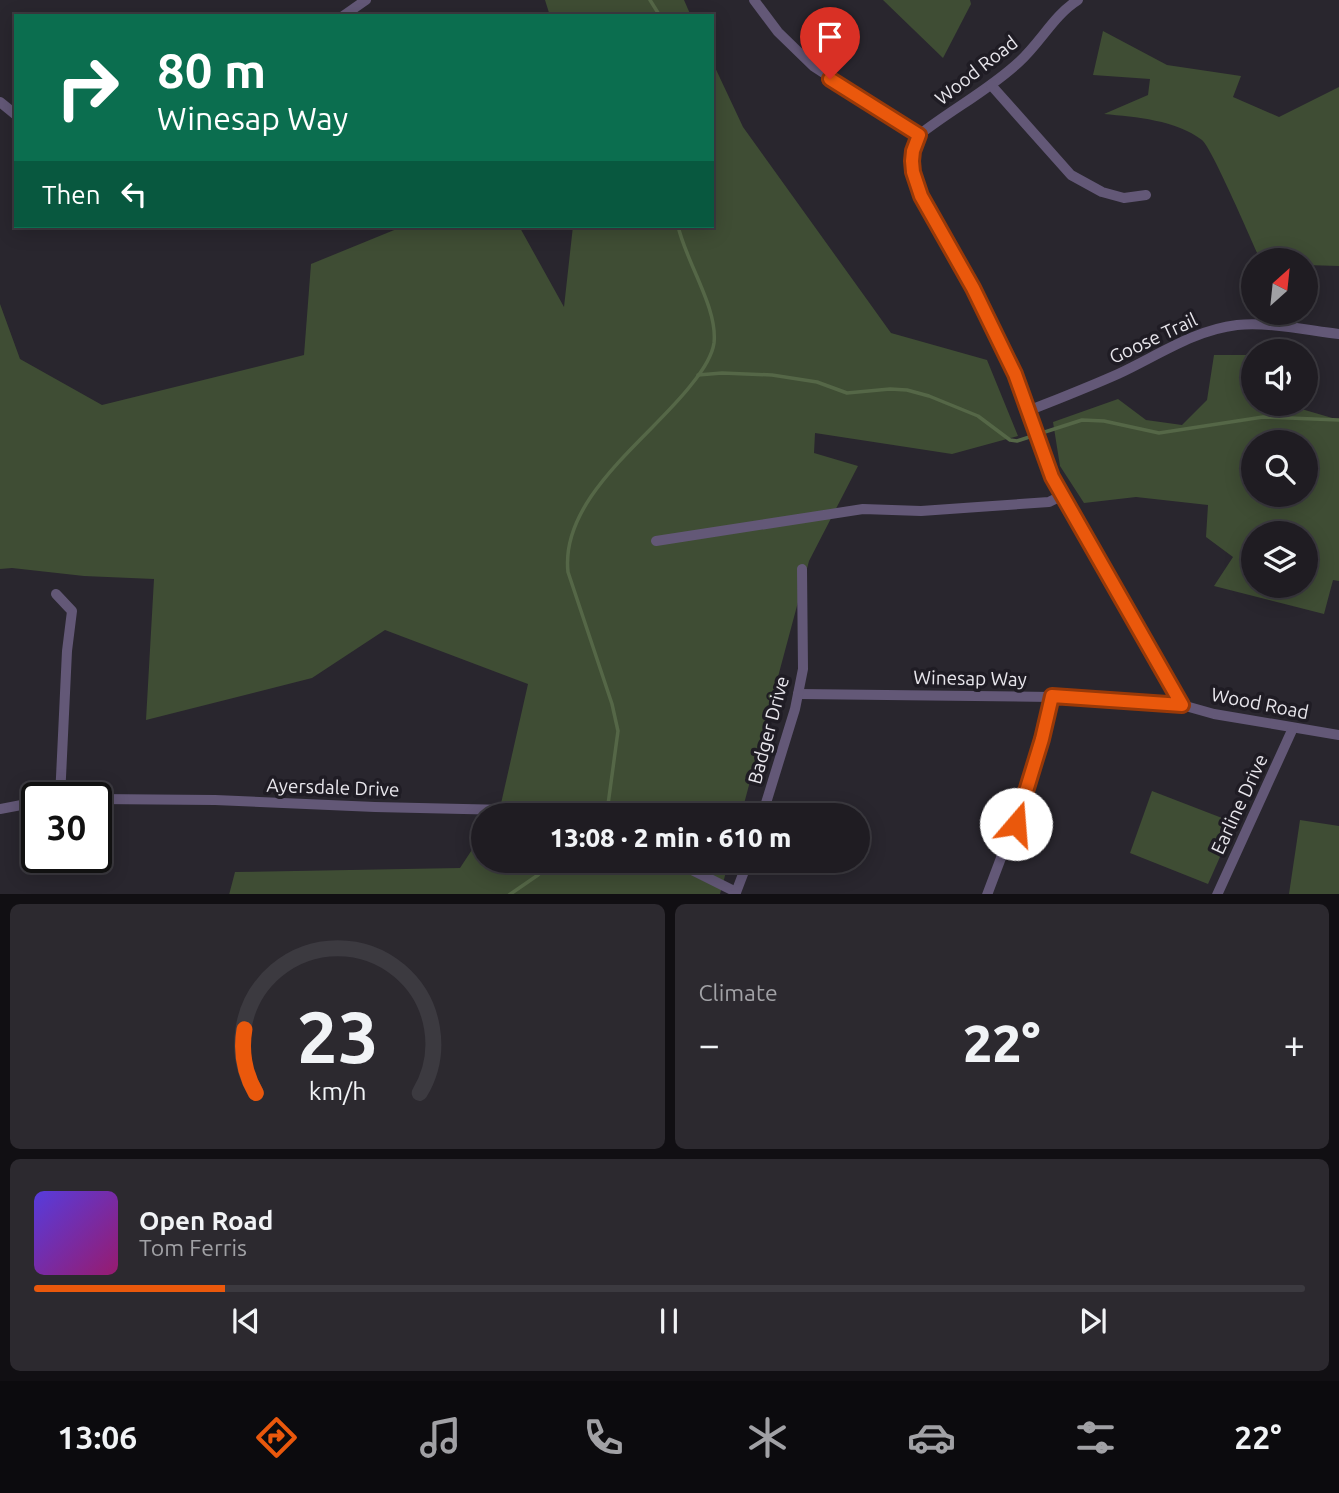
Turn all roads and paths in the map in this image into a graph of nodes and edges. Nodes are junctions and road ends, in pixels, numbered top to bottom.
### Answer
1 (366, 0) edge
2 (754, 0) edge
3 (1072, 2) edge
4 (346, 14) edge
5 (991, 85) junction
6 (0, 102) edge
7 (14, 113) edge
8 (919, 135) junction
9 (1146, 195) dead end
10 (1339, 334) edge
11 (1028, 411) junction
12 (1063, 495) junction
13 (656, 541) dead end
14 (802, 569) dead end
15 (56, 594) dead end
16 (798, 694) junction
17 (1052, 696) junction
18 (1182, 705) junction
19 (1293, 728) junction
20 (1339, 735) edge
21 (61, 782) edge
22 (112, 799) edge
23 (766, 803) edge
24 (21, 805) edge
25 (0, 809) edge
26 (471, 809) edge
27 (697, 873) edge
28 (743, 873) edge
29 (735, 893) edge
30 (987, 894) edge
31 (1217, 894) edge

1 - 4 street
2 - 8 street
3 - 5 street, Wood Road
5 - 8 street, Wood Road
5 - 9 street
6 - 7 street
8 - 11 street, Wood Road
10 - 11 street, Goose Trail
11 - 12 street, Wood Road
12 - 13 street
12 - 18 street, Wood Road
14 - 16 street, Badger Drive
15 - 21 street
16 - 17 street, Winesap Way
16 - 23 street, Badger Drive
17 - 18 street, Winesap Way
17 - 30 street
18 - 19 street, Wood Road
19 - 20 street, Wood Road
19 - 31 street, Earline Drive
22 - 26 street, Ayersdale Drive
24 - 25 street
27 - 29 street
28 - 29 street

